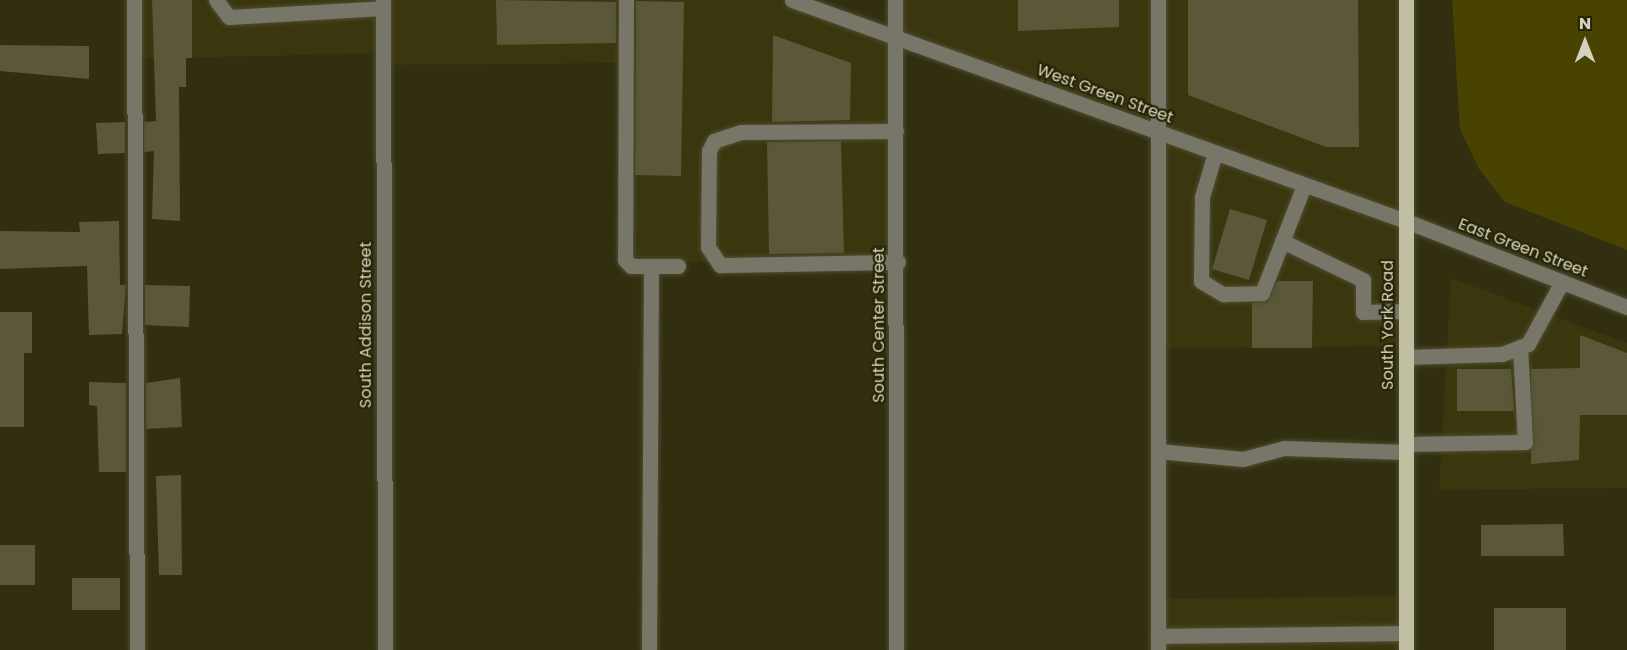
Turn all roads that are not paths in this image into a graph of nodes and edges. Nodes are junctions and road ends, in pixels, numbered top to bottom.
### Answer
1 (134, 0) edge
2 (216, 0) edge
3 (626, 0) edge
4 (792, 0) edge
5 (895, 0) edge
6 (1158, 0) edge
7 (1406, 0) edge
8 (383, 4) edge
9 (895, 38) junction
10 (896, 131) junction
11 (1158, 133) junction
12 (1215, 153) junction
13 (1304, 185) junction
14 (1406, 221) junction
15 (1282, 241) junction
16 (898, 262) junction
17 (651, 266) junction
18 (678, 266) dead end
19 (1562, 282) junction
20 (1627, 307) edge
21 (1406, 311) junction
22 (1520, 347) junction
23 (1406, 357) junction
24 (1406, 448) junction
25 (1158, 451) junction
26 (1406, 633) junction
27 (1158, 643) edge
28 (137, 650) edge
29 (385, 650) edge
30 (649, 650) edge
31 (896, 650) edge
32 (1406, 650) edge

1 - 28 street
2 - 8 street
3 - 17 street
4 - 9 street, West Green Street
5 - 9 street, South Center Street
6 - 11 street
7 - 14 main road, South York Road
8 - 29 street, South Addison Street
9 - 10 street, South Center Street
9 - 11 street, West Green Street
10 - 16 street, South Center Street
10 - 16 street
11 - 12 street, West Green Street
11 - 25 street
12 - 13 street, West Green Street
12 - 15 street
13 - 14 street, West Green Street
13 - 15 street
14 - 19 street, East Green Street
14 - 21 main road, South York Road
15 - 21 street
16 - 31 street, South Center Street
17 - 18 street
17 - 30 street
19 - 20 street, East Green Street
19 - 22 street
21 - 23 main road, South York Road
22 - 23 street
22 - 24 street
23 - 24 main road, South York Road
24 - 25 street
24 - 26 main road, South York Road
25 - 27 street
26 - 27 street
26 - 32 main road, South York Road

